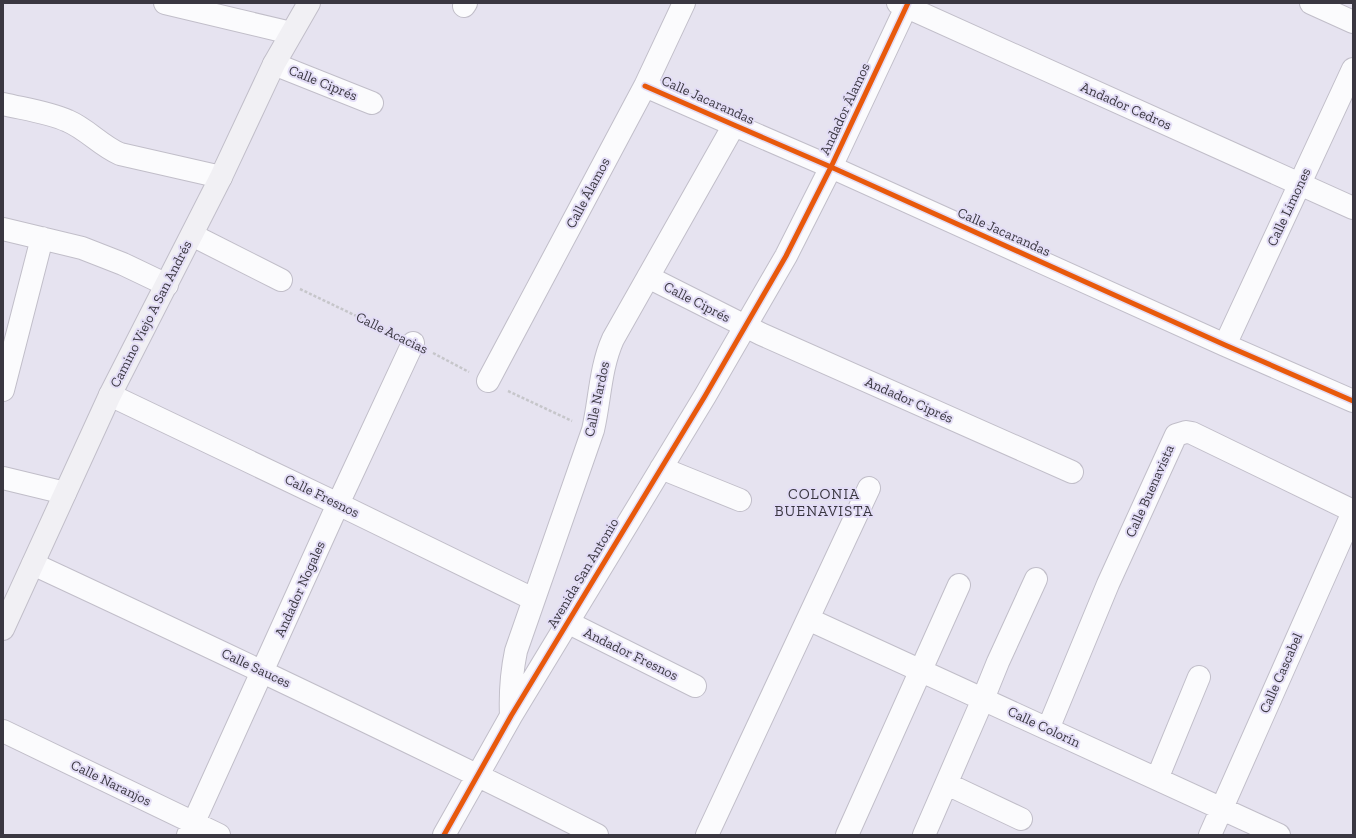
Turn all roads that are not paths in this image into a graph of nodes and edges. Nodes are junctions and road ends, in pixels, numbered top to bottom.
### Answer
1 (165, 3) edge
2 (309, 3) edge
3 (684, 3) edge
4 (1311, 3) edge
5 (904, 4) edge
6 (1353, 22) edge
7 (291, 33) junction
8 (274, 64) junction
9 (1353, 69) edge
10 (645, 86) junction
11 (372, 103) dead end
12 (3, 104) edge
13 (734, 125) junction
14 (831, 167) junction
15 (221, 177) junction
16 (1299, 184) junction
17 (1353, 208) edge
18 (3, 229) edge
19 (192, 235) junction
20 (42, 238) junction
21 (648, 277) junction
22 (282, 280) road end
23 (166, 285) junction
24 (746, 326) junction
25 (413, 343) road end
26 (1225, 345) junction
27 (488, 382) road end
28 (3, 390) edge
29 (110, 395) junction
30 (1353, 401) edge
31 (661, 468) junction
32 (1072, 472) dead end
33 (3, 478) edge
34 (869, 488) dead end
35 (65, 493) junction
36 (740, 500) dead end
37 (338, 504) junction
38 (1353, 512) edge
39 (33, 564) junction
40 (1036, 579) dead end
41 (959, 585) dead end
42 (533, 600) junction
43 (808, 619) junction
44 (567, 622) junction
45 (3, 627) edge
46 (263, 671) junction
47 (921, 671) junction
48 (1199, 677) dead end
49 (695, 686) dead end
50 (983, 699) junction
51 (510, 716) junction
52 (1048, 729) junction
53 (3, 731) edge
54 (477, 774) junction
55 (1157, 779) junction
56 (947, 784) junction
57 (1221, 809) junction
58 (1021, 819) dead end
59 (191, 829) edge
60 (219, 835) edge
61 (444, 835) edge
62 (597, 835) edge
63 (706, 835) edge
64 (847, 835) edge
65 (924, 835) edge
66 (1210, 835) edge
67 (1279, 835) edge

1 - 7 street
2 - 7 main road, Camino Viejo A San Andrés
3 - 10 street, Calle Álamos
4 - 6 street
5 - 14 street, Andador Álamos
5 - 16 street, Andador Cedros
7 - 8 main road, Camino Viejo A San Andrés
8 - 11 street, Calle Ciprés
8 - 15 main road, Camino Viejo A San Andrés
9 - 16 street, Calle Limones
10 - 13 street, Calle Jacarandas
10 - 27 street, Calle Álamos
12 - 15 street
13 - 14 street, Calle Jacarandas
13 - 21 street, Calle Nardos
14 - 24 street, Andador Álamos
14 - 26 street, Calle Jacarandas
15 - 19 main road, Camino Viejo A San Andrés
16 - 17 street, Andador Cedros
16 - 26 street, Calle Limones
18 - 20 street
19 - 22 street
19 - 23 main road, Camino Viejo A San Andrés
20 - 23 street
20 - 28 street
21 - 24 street, Calle Ciprés
21 - 42 street, Calle Nardos
23 - 29 main road, Camino Viejo A San Andrés
24 - 31 street, Avenida San Antonio
24 - 32 street, Andador Ciprés
25 - 37 street, Andador Nogales
26 - 30 street, Calle Jacarandas
29 - 35 main road, Camino Viejo A San Andrés
29 - 37 street, Calle Fresnos
31 - 36 street
31 - 44 street, Avenida San Antonio
33 - 35 street
34 - 43 street
35 - 39 main road, Camino Viejo A San Andrés
37 - 42 street, Calle Fresnos
37 - 46 street, Andador Nogales
38 - 52 street, Calle Buenavista
38 - 57 street, Calle Cascabel
39 - 45 main road, Camino Viejo A San Andrés
39 - 46 street, Calle Sauces
40 - 50 street
41 - 47 street
42 - 51 street, Calle Nardos
43 - 47 street, Calle Colorín
43 - 63 street
44 - 49 street, Andador Fresnos
44 - 51 street, Avenida San Antonio
46 - 54 street, Calle Sauces
46 - 59 street, Andador Nogales
47 - 50 street, Calle Colorín
47 - 64 street
48 - 55 street
50 - 52 street, Calle Colorín
50 - 56 street
51 - 54 street, Avenida San Antonio
52 - 55 street, Calle Colorín
53 - 59 street, Calle Naranjos
54 - 61 street, Avenida San Antonio
54 - 62 street, Calle Sauces
55 - 57 street, Calle Colorín
56 - 58 street
56 - 65 street
57 - 66 street, Calle Cascabel
57 - 67 street, Calle Colorín
59 - 60 street, Calle Naranjos

